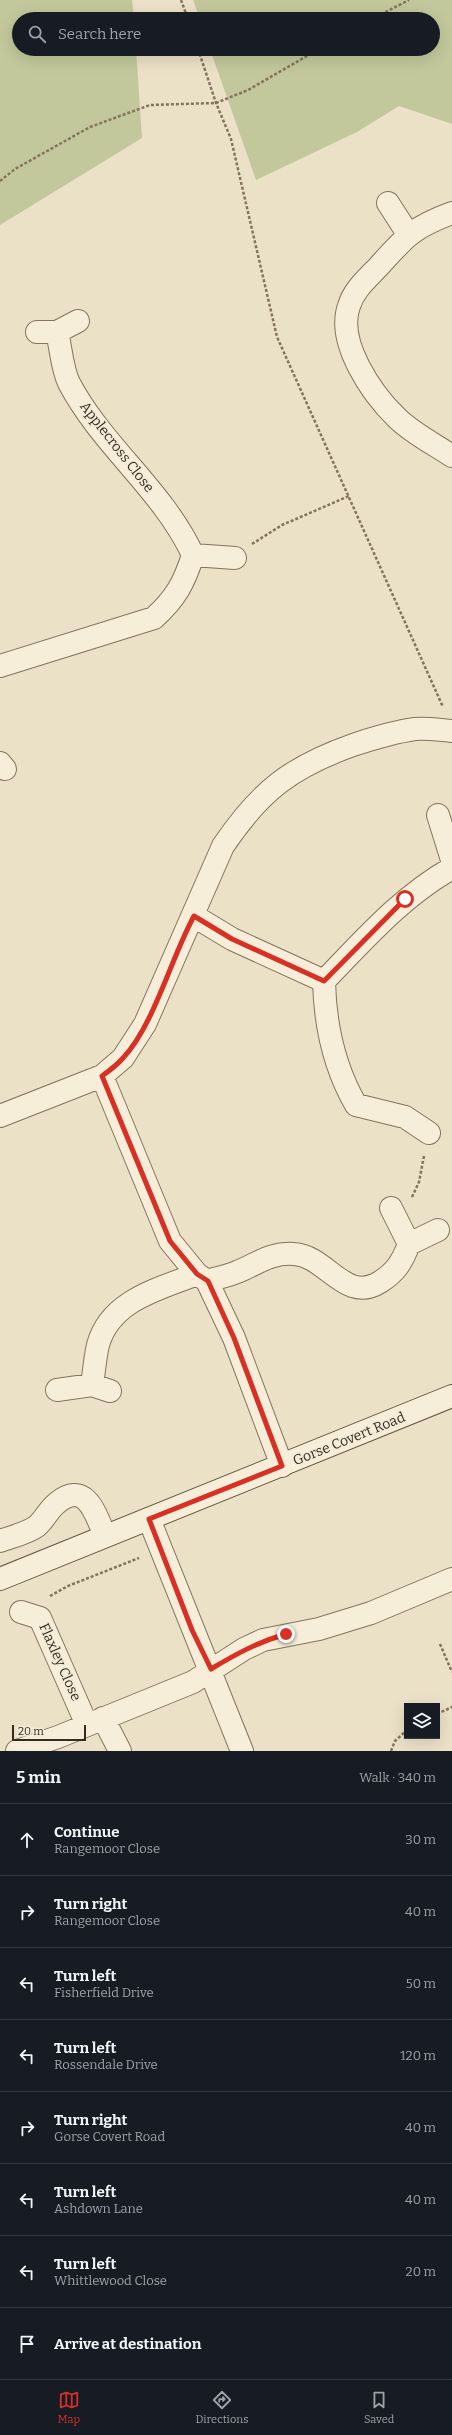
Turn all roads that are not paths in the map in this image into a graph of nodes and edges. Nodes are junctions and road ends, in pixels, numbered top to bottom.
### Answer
1 (388, 204) dead end
2 (452, 213) edge
3 (408, 234) junction
4 (78, 321) dead end
5 (452, 456) edge
6 (193, 555) junction
7 (235, 558) road end
8 (0, 666) edge
9 (449, 722) edge
10 (438, 815) dead end
11 (452, 860) edge
12 (452, 868) edge
13 (194, 916) junction
14 (324, 981) junction
15 (102, 1076) junction
16 (0, 1116) edge
17 (428, 1133) road end
18 (392, 1208) road end
19 (438, 1230) dead end
20 (409, 1244) junction
21 (202, 1278) junction
22 (57, 1390) dead end
23 (452, 1396) edge
24 (282, 1466) junction
25 (149, 1519) junction
26 (105, 1536) junction
27 (0, 1541) edge
28 (0, 1578) edge
29 (452, 1579) edge
30 (21, 1612) road end
31 (211, 1669) junction
32 (95, 1722) junction
33 (17, 1751) edge
34 (120, 1751) edge
35 (242, 1751) edge

1 - 3 street
2 - 3 street
3 - 5 street
4 - 6 street, Applecross Close
6 - 7 street
6 - 8 street
9 - 13 street
10 - 11 street
12 - 14 street
13 - 14 street
13 - 15 street
14 - 17 street
15 - 16 street
15 - 21 street
18 - 20 street
19 - 20 street
20 - 21 street
21 - 22 street
21 - 24 street
23 - 24 street, Gorse Covert Road
24 - 25 street, Gorse Covert Road
25 - 26 street, Gorse Covert Road
25 - 31 street
26 - 27 street
26 - 28 street, Gorse Covert Road
29 - 31 street
30 - 32 street, Flaxley Close
31 - 32 street
31 - 35 street
32 - 33 street
32 - 34 street, Flaxley Close

